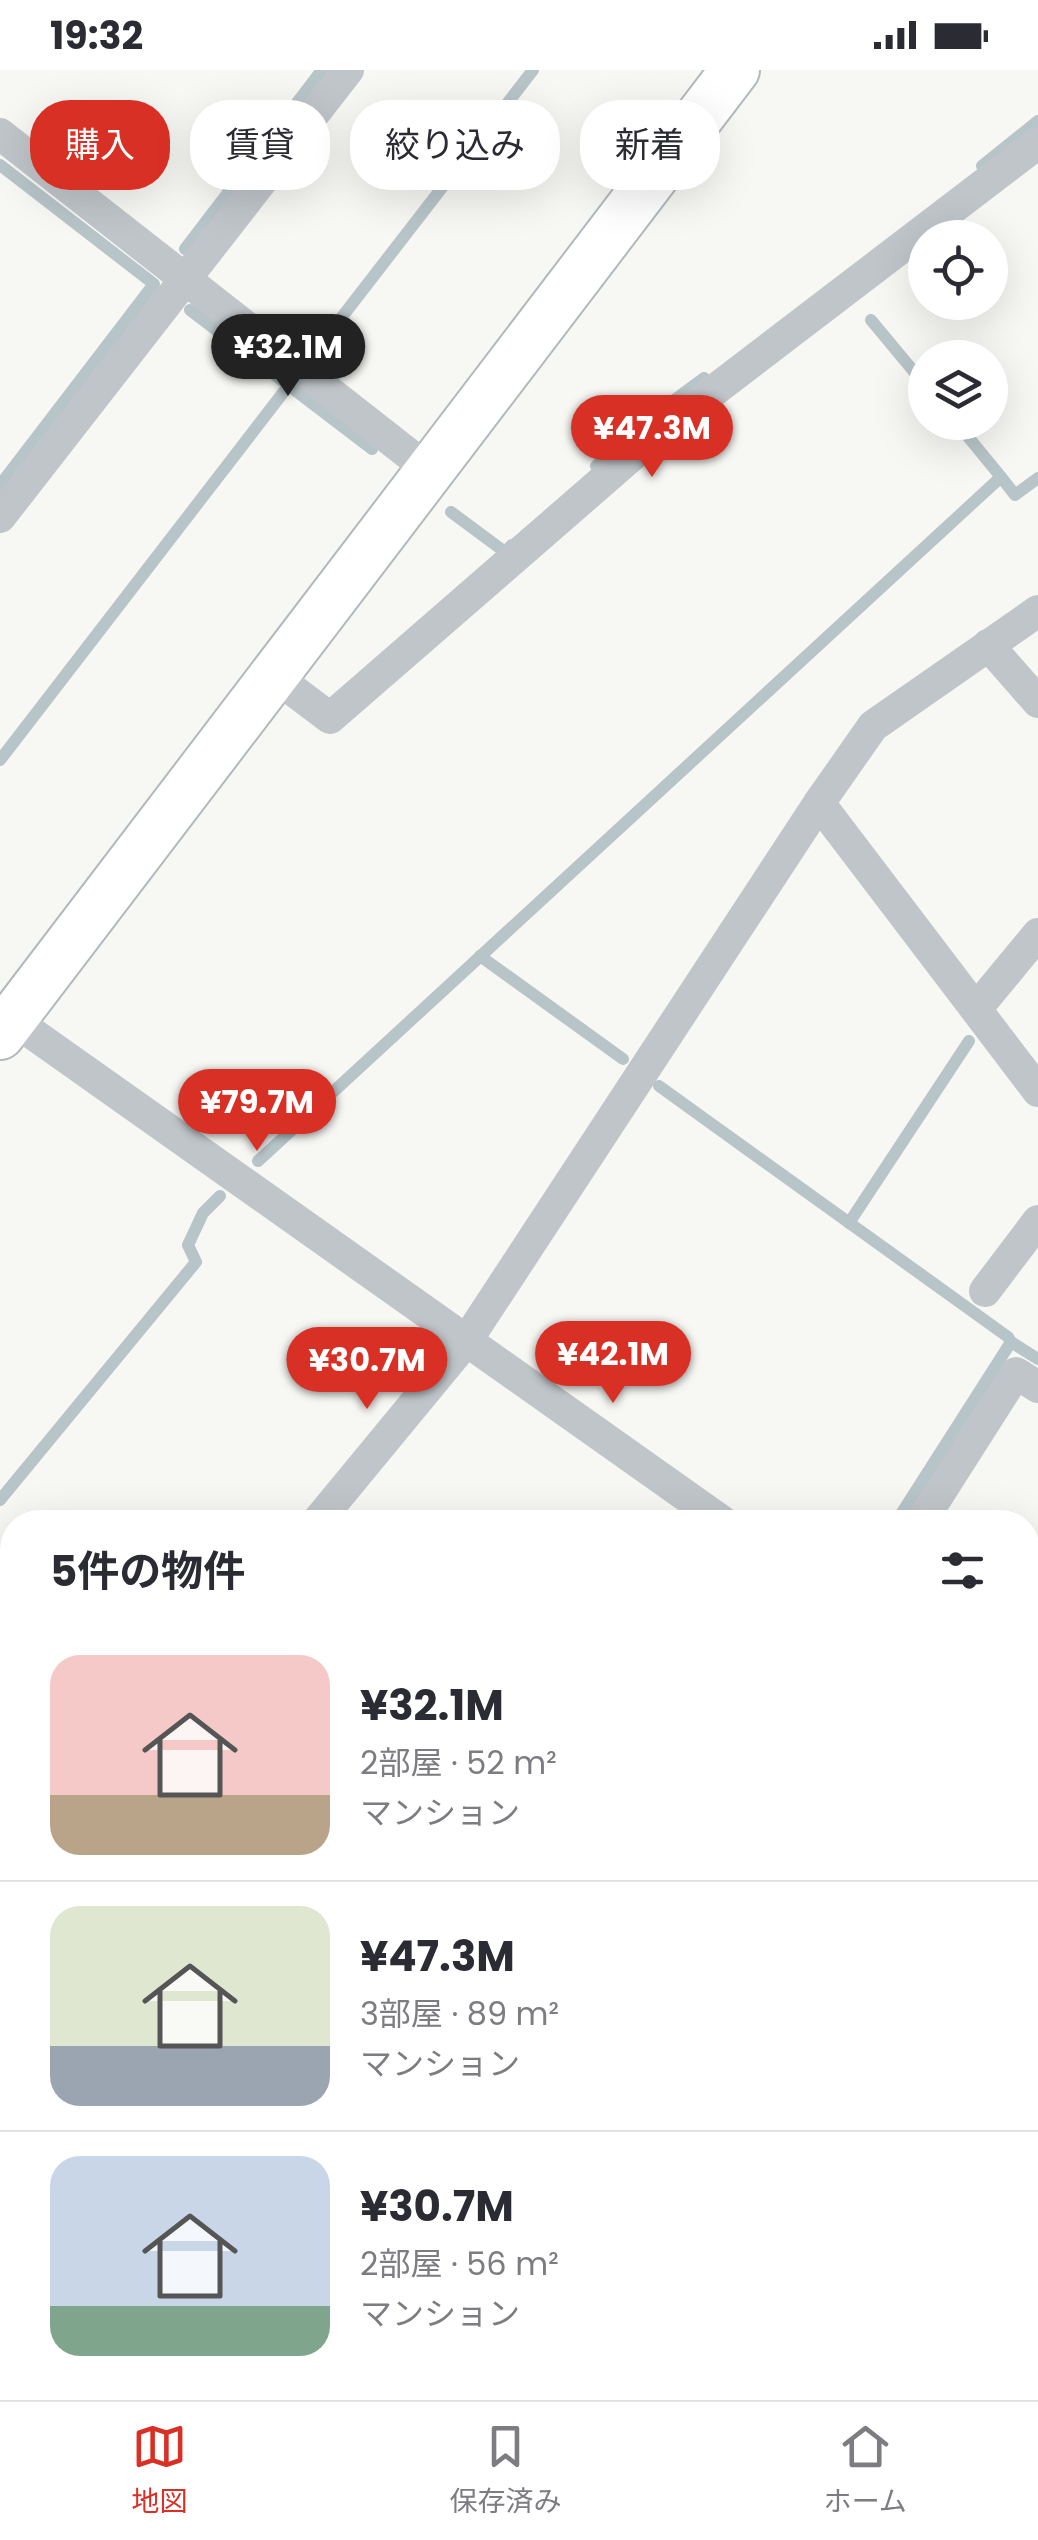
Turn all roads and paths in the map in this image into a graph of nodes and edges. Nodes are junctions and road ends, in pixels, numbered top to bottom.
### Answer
1 (348, 70) edge
2 (735, 70) edge
3 (0, 134) edge
4 (1038, 143) edge
5 (186, 279) junction
6 (429, 470) junction
7 (0, 517) edge
8 (1038, 611) edge
9 (988, 645) junction
10 (274, 675) junction
11 (1038, 702) edge
12 (819, 804) junction
13 (1038, 934) edge
14 (976, 1009) junction
15 (6, 1027) edge
16 (1038, 1091) edge
17 (1038, 1221) edge
18 (984, 1291) dead end
19 (466, 1340) junction
20 (1038, 1387) edge
21 (326, 1510) edge
22 (706, 1510) edge
23 (929, 1510) edge

1 - 5 street
2 - 6 street
3 - 5 street
4 - 10 street
5 - 6 street
5 - 7 street
6 - 10 street
8 - 9 street
9 - 11 street
9 - 12 street
10 - 15 street
12 - 14 street
12 - 19 street
13 - 14 street
14 - 16 street
15 - 19 street
17 - 18 street
19 - 21 street
19 - 22 street
20 - 23 street

